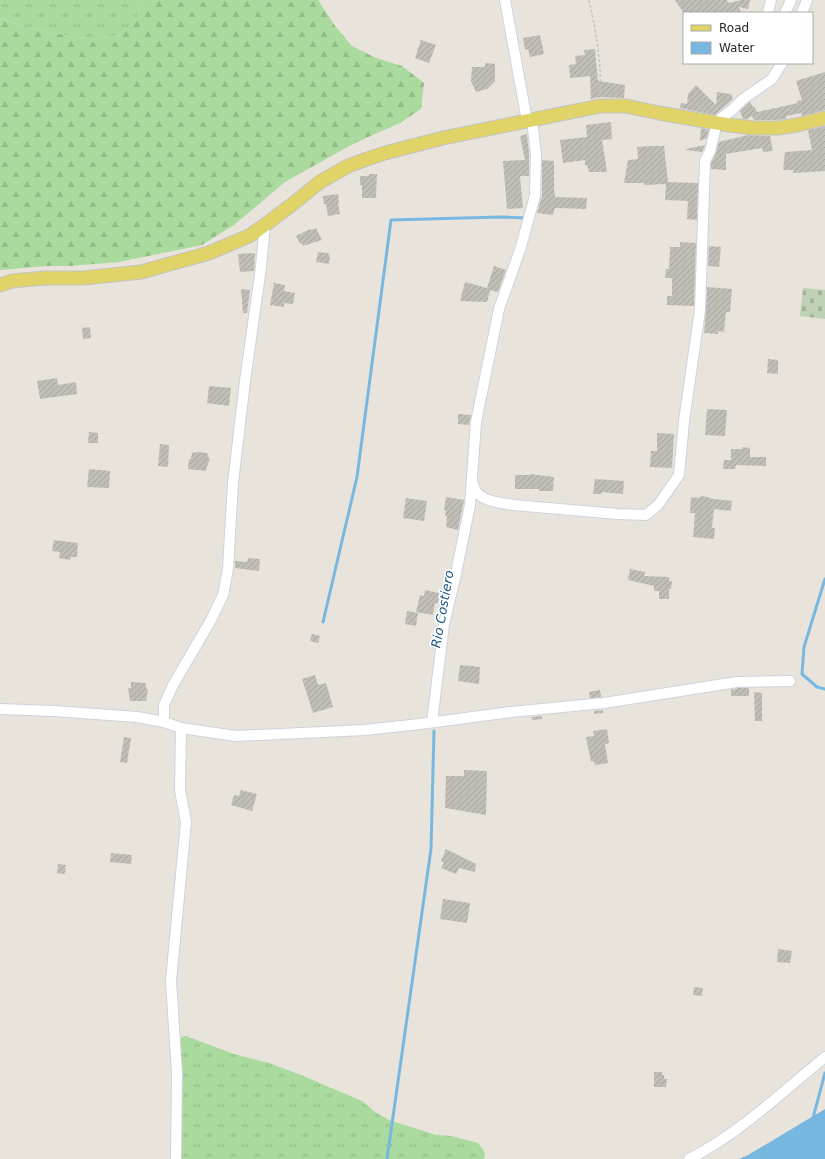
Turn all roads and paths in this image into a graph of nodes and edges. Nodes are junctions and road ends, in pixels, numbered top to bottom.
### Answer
1 (505, 0) edge
2 (589, 0) edge
3 (771, 0) edge
4 (791, 0) edge
5 (807, 0) edge
6 (768, 12) edge
7 (785, 12) edge
8 (802, 12) edge
9 (781, 64) edge
10 (600, 106) junction
11 (825, 118) edge
12 (530, 120) junction
13 (717, 123) junction
14 (265, 225) junction
15 (0, 285) edge
16 (472, 482) junction
17 (790, 681) dead end
18 (0, 709) edge
19 (164, 722) junction
20 (432, 722) junction
21 (181, 728) junction
22 (825, 1057) edge
23 (176, 1159) edge
24 (689, 1159) edge

1 - 12 street
2 - 10 path
3 - 6 street
4 - 7 street
5 - 8 street
9 - 13 street
10 - 12 main road
10 - 13 main road
11 - 13 main road
12 - 14 main road
12 - 16 street
13 - 16 street
14 - 15 main road
14 - 19 street
16 - 20 street
17 - 20 street
18 - 19 street
19 - 21 street
20 - 21 street
21 - 23 street
22 - 24 street

